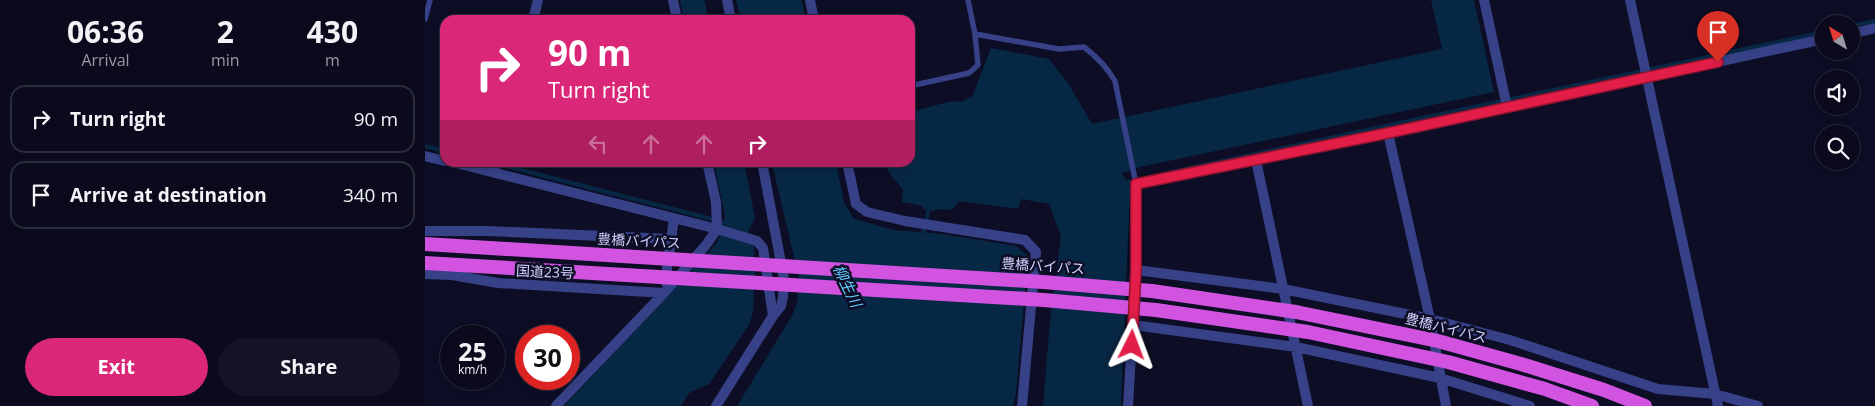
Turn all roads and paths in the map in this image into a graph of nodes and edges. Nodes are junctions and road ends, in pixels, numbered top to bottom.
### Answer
1 (430, 0) edge
2 (538, 0) edge
3 (673, 0) edge
4 (727, 0) edge
5 (810, 0) edge
6 (968, 0) edge
7 (1484, 0) edge
8 (1630, 0) edge
9 (534, 15) edge
10 (676, 15) edge
11 (730, 15) edge
12 (814, 15) edge
13 (425, 19) edge
14 (1875, 28) edge
15 (1860, 32) edge
16 (975, 34) junction
17 (1815, 42) edge
18 (1647, 77) junction
19 (915, 85) edge
20 (1507, 106) junction
21 (1388, 133) junction
22 (425, 156) edge
23 (440, 160) edge
24 (1256, 160) junction
25 (708, 167) edge
26 (763, 167) edge
27 (848, 167) edge
28 (495, 169) edge
29 (1135, 183) junction
30 (674, 219) junction
31 (717, 228) junction
32 (425, 231) edge
33 (671, 239) junction
34 (425, 244) edge
35 (425, 263) edge
36 (1136, 270) junction
37 (425, 274) edge
38 (1283, 289) junction
39 (663, 292) junction
40 (773, 316) junction
41 (1430, 319) junction
42 (1133, 325) junction
43 (1296, 347) junction
44 (1440, 378) junction
45 (1715, 394) junction
46 (556, 406) edge
47 (716, 406) edge
48 (1022, 406) edge
49 (1128, 406) edge
50 (1308, 406) edge
51 (1446, 406) edge
52 (1531, 406) edge
53 (1592, 406) edge
54 (1645, 406) edge
55 (1718, 406) edge
56 (1759, 406) edge

1 - 13 lane
2 - 9 street
3 - 10 street
4 - 11 street
5 - 12 street
6 - 16 lane
7 - 20 street
8 - 18 street
14 - 15 street
16 - 19 lane
16 - 29 lane
17 - 18 street
18 - 20 street
18 - 45 street
20 - 21 street
21 - 24 street
21 - 41 street
22 - 23 street
24 - 29 street
24 - 38 street
25 - 31 street
26 - 40 street
27 - 48 street
28 - 30 street
29 - 36 street
30 - 31 street
30 - 33 street
31 - 39 street
31 - 40 street
32 - 33 street
33 - 39 street
34 - 54 highway, 豊橋バイパス, bridge
35 - 53 highway, bridge
36 - 38 street
36 - 42 street
37 - 39 street, 国道23号
38 - 41 street
38 - 43 street
39 - 46 street
40 - 47 street
41 - 44 street
41 - 45 street
42 - 43 street
42 - 49 street
43 - 44 street
43 - 50 street
44 - 51 street
44 - 52 street
45 - 55 street
45 - 56 street

